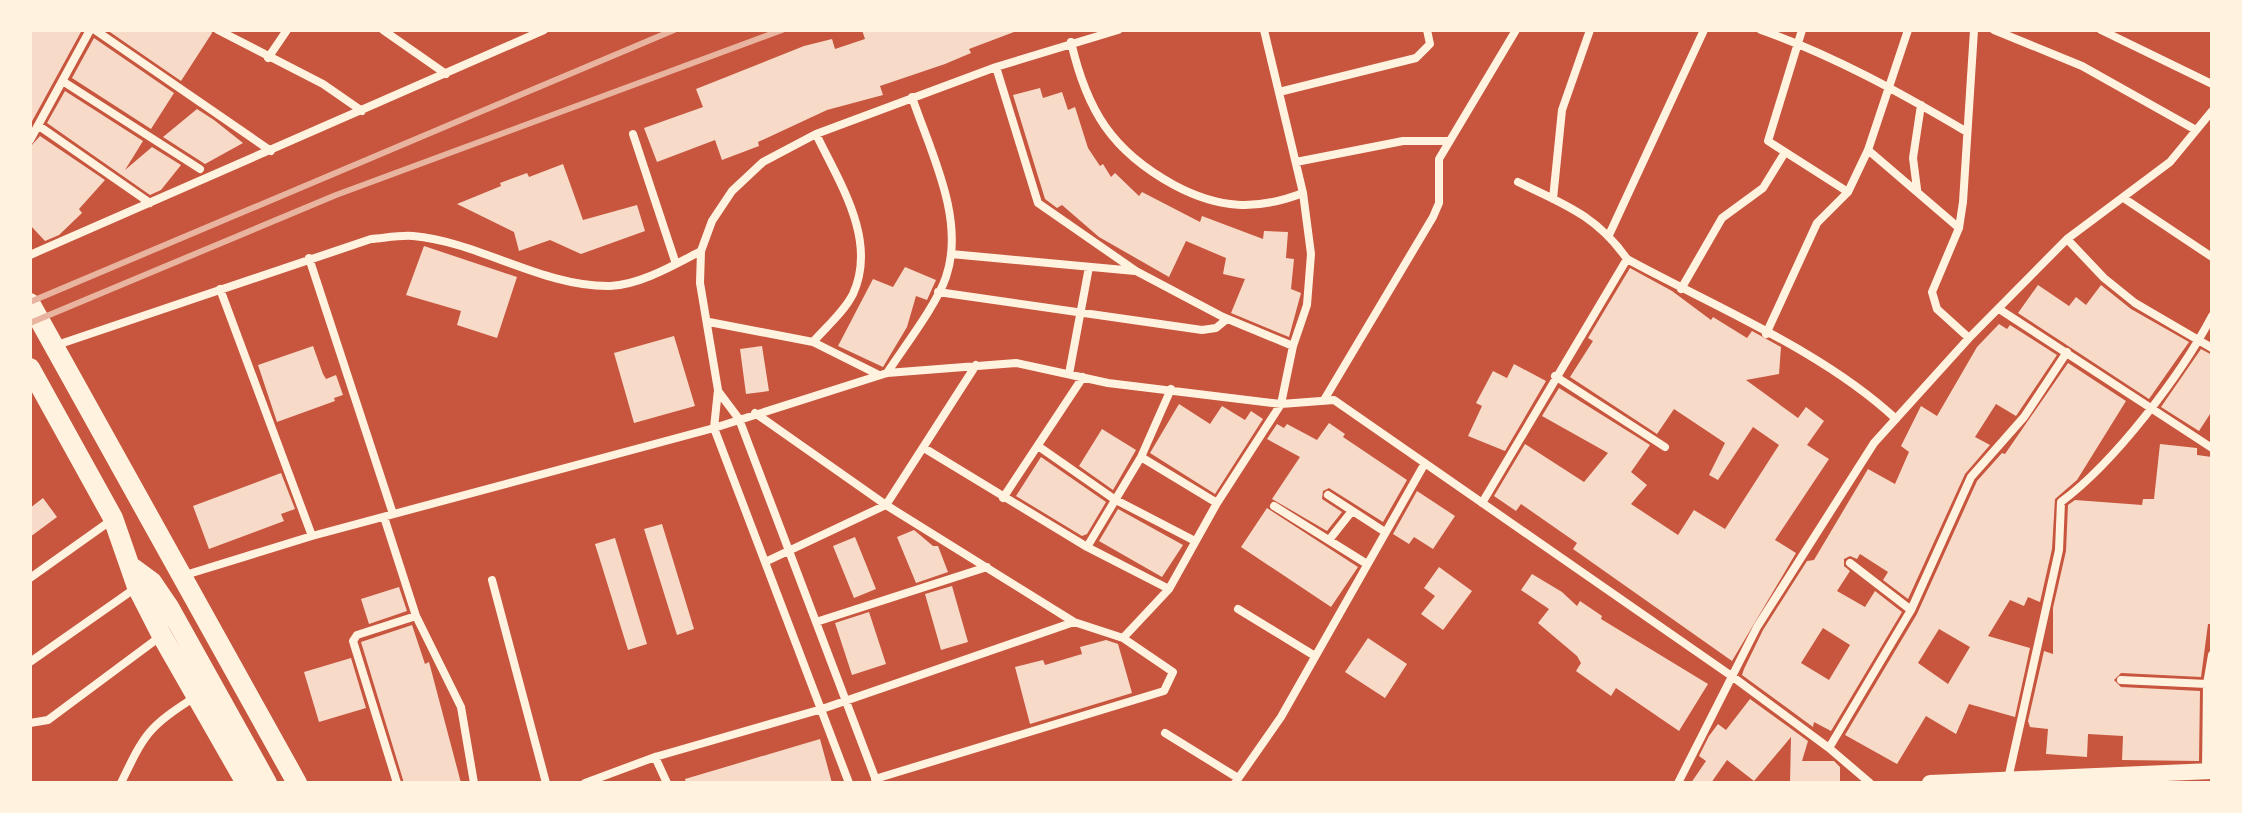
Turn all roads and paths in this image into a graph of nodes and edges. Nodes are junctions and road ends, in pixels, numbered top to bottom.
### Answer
1 (92, 30) edge
2 (287, 30) edge
3 (383, 30) edge
4 (544, 30) edge
5 (1118, 30) edge
6 (1264, 30) edge
7 (1427, 30) edge
8 (1516, 30) edge
9 (1590, 30) edge
10 (1704, 30) edge
11 (1761, 30) edge
12 (1802, 30) edge
13 (1908, 30) edge
14 (1974, 30) edge
15 (1994, 30) edge
16 (2101, 30) edge
17 (225, 32) edge
18 (1071, 42) junction
19 (1796, 43) junction
20 (268, 58) junction
21 (996, 67) junction
22 (446, 74) junction
23 (64, 82) junction
24 (2212, 84) edge
25 (1889, 87) junction
26 (1279, 92) junction
27 (912, 97) junction
28 (1921, 105) junction
29 (362, 111) junction
30 (2212, 111) edge
31 (39, 126) junction
32 (2196, 130) junction
33 (1967, 132) junction
34 (633, 134) dead end
35 (816, 134) junction
36 (30, 140) edge
37 (1448, 141) junction
38 (1868, 150) junction
39 (271, 151) junction
40 (1784, 154) junction
41 (1296, 162) junction
42 (200, 169) dead end
43 (1518, 182) dead end
44 (1917, 190) junction
45 (1848, 192) junction
46 (1303, 193) junction
47 (1553, 199) junction
48 (2125, 199) junction
49 (150, 203) junction
50 (1959, 228) junction
51 (1609, 235) junction
52 (2067, 239) junction
53 (701, 251) junction
54 (951, 254) junction
55 (30, 255) edge
56 (2212, 257) edge
57 (309, 258) junction
58 (1627, 259) junction
59 (676, 264) junction
60 (1089, 267) junction
61 (1136, 271) junction
62 (220, 289) junction
63 (1681, 289) junction
64 (938, 292) junction
65 (30, 303) edge
66 (1999, 309) junction
67 (1081, 312) junction
68 (2212, 316) edge
69 (1227, 319) junction
70 (709, 322) junction
71 (1766, 334) junction
72 (1969, 338) junction
73 (2200, 339) junction
74 (813, 342) junction
75 (53, 346) junction
76 (1293, 346) junction
77 (2212, 348) edge
78 (2067, 352) junction
79 (976, 365) junction
80 (30, 368) edge
81 (883, 374) junction
82 (1069, 374) junction
83 (1555, 376) junction
84 (1083, 377) junction
85 (1171, 389) junction
86 (718, 390) junction
87 (1324, 400) junction
88 (1281, 404) junction
89 (2149, 409) junction
90 (755, 413) junction
91 (739, 419) junction
92 (1896, 419) junction
93 (714, 428) junction
94 (1038, 446) junction
95 (1665, 447) dead end
96 (924, 448) junction
97 (2212, 448) edge
98 (1141, 457) junction
99 (1425, 463) junction
100 (1328, 495) dead end
101 (1003, 498) junction
102 (1114, 499) junction
103 (1217, 503) junction
104 (1482, 503) junction
105 (886, 505) junction
106 (1274, 506) dead end
107 (1352, 511) junction
108 (389, 515) junction
109 (113, 518) junction
110 (1385, 532) junction
111 (312, 536) junction
112 (1329, 540) junction
113 (1195, 541) junction
114 (1087, 547) junction
115 (790, 552) junction
116 (765, 562) junction
117 (1850, 563) dead end
118 (1367, 564) junction
119 (987, 567) junction
120 (181, 576) junction
121 (135, 577) junction
122 (30, 578) edge
123 (492, 580) dead end
124 (1169, 589) junction
125 (1238, 609) dead end
126 (1911, 610) junction
127 (416, 616) junction
128 (816, 622) junction
129 (1074, 622) junction
130 (162, 636) junction
131 (1123, 638) junction
132 (2212, 655) edge
133 (1315, 656) junction
134 (30, 662) edge
135 (1733, 677) junction
136 (2121, 680) dead end
137 (2207, 684) junction
138 (199, 695) junction
139 (844, 700) junction
140 (822, 709) junction
141 (30, 723) edge
142 (1165, 733) dead end
143 (1829, 748) junction
144 (655, 757) junction
145 (2209, 771) edge
146 (1237, 780) edge
147 (2008, 780) junction
148 (876, 781) edge
149 (121, 783) edge
150 (246, 783) edge
151 (267, 783) edge
152 (297, 783) edge
153 (397, 783) edge
154 (474, 783) edge
155 (546, 783) edge
156 (585, 783) edge
157 (667, 783) edge
158 (849, 783) edge
159 (1678, 783) edge
160 (1870, 783) edge
161 (1930, 783) edge

1 - 23 street
1 - 39 street
2 - 20 street
3 - 22 street
4 - 22 street
5 - 18 street
6 - 26 street
7 - 26 street
8 - 37 street
9 - 47 street
10 - 51 street
11 - 19 street
12 - 19 street
13 - 25 street
14 - 33 street
15 - 32 street
16 - 24 street
17 - 20 street
18 - 21 street
18 - 46 street
19 - 25 street
19 - 40 street
20 - 29 street
21 - 27 street
21 - 61 street
22 - 29 street
23 - 31 street
23 - 42 street
25 - 28 street
25 - 38 street
26 - 41 street
27 - 35 street
27 - 54 street
28 - 33 street
28 - 44 street
29 - 39 street
30 - 32 street
31 - 36 street
31 - 49 street
32 - 48 street
33 - 50 street
34 - 59 street
35 - 53 street
35 - 74 street
37 - 41 street
37 - 87 street
38 - 44 street
38 - 45 street
39 - 49 street
40 - 45 street
40 - 63 street
41 - 46 street
43 - 47 street
44 - 50 street
45 - 71 street
46 - 76 street
47 - 51 street
48 - 52 street
48 - 56 street
49 - 55 street
50 - 72 street
51 - 58 street
52 - 66 street
52 - 73 street
53 - 59 street
53 - 70 street
54 - 60 street
54 - 64 street
57 - 59 street
57 - 62 street
57 - 108 street
58 - 63 street
58 - 83 street
60 - 61 street
60 - 67 street
61 - 69 street
62 - 75 street
62 - 111 street
63 - 71 street
64 - 67 street
64 - 81 street
65 - 75 highway
66 - 72 street
66 - 78 street
67 - 69 street
67 - 82 street
68 - 73 street
69 - 76 street
70 - 74 street
70 - 86 street
71 - 92 street
72 - 92 street
73 - 77 street
73 - 89 street
74 - 81 street
75 - 120 highway
76 - 88 street
78 - 89 street
78 - 126 street
79 - 81 street
79 - 82 street
79 - 96 street
80 - 109 highway
81 - 90 street
82 - 84 street
83 - 95 street
83 - 104 street
84 - 85 street
84 - 94 street
85 - 88 street
85 - 98 street
86 - 91 street
86 - 93 street
87 - 88 street
87 - 99 street
88 - 103 street
89 - 97 street
89 - 147 street
90 - 91 street
90 - 105 street
91 - 93 street
91 - 115 street
92 - 135 street
93 - 108 street
93 - 116 street
94 - 101 street
94 - 102 street
96 - 101 street
96 - 105 street
98 - 102 street
98 - 103 street
99 - 104 street
99 - 110 street
100 - 107 street
101 - 114 street
102 - 113 street
102 - 114 street
103 - 113 street
104 - 135 street
105 - 115 street
105 - 119 street
106 - 112 street
107 - 110 street
107 - 112 street
108 - 111 street
108 - 127 street
109 - 121 highway
109 - 122 street
110 - 118 street
111 - 120 street
112 - 118 street
113 - 124 street
114 - 124 street
115 - 116 street
115 - 128 street
116 - 140 street
117 - 126 street
118 - 133 street
119 - 128 street
119 - 129 street
120 - 152 highway
121 - 130 highway
121 - 134 street
121 - 151 highway
123 - 155 street
124 - 131 street
125 - 133 street
126 - 143 street
127 - 153 street
127 - 154 street
128 - 139 street
129 - 131 street
129 - 139 street
130 - 138 highway
130 - 141 street
131 - 148 street
132 - 137 street
133 - 146 street
135 - 143 street
135 - 159 street
136 - 137 street
137 - 145 street
138 - 149 street
138 - 150 highway
139 - 140 street
139 - 148 street
140 - 144 street
140 - 158 street
142 - 146 street
143 - 160 street
144 - 156 street
144 - 157 street
145 - 147 main road
147 - 161 main road

